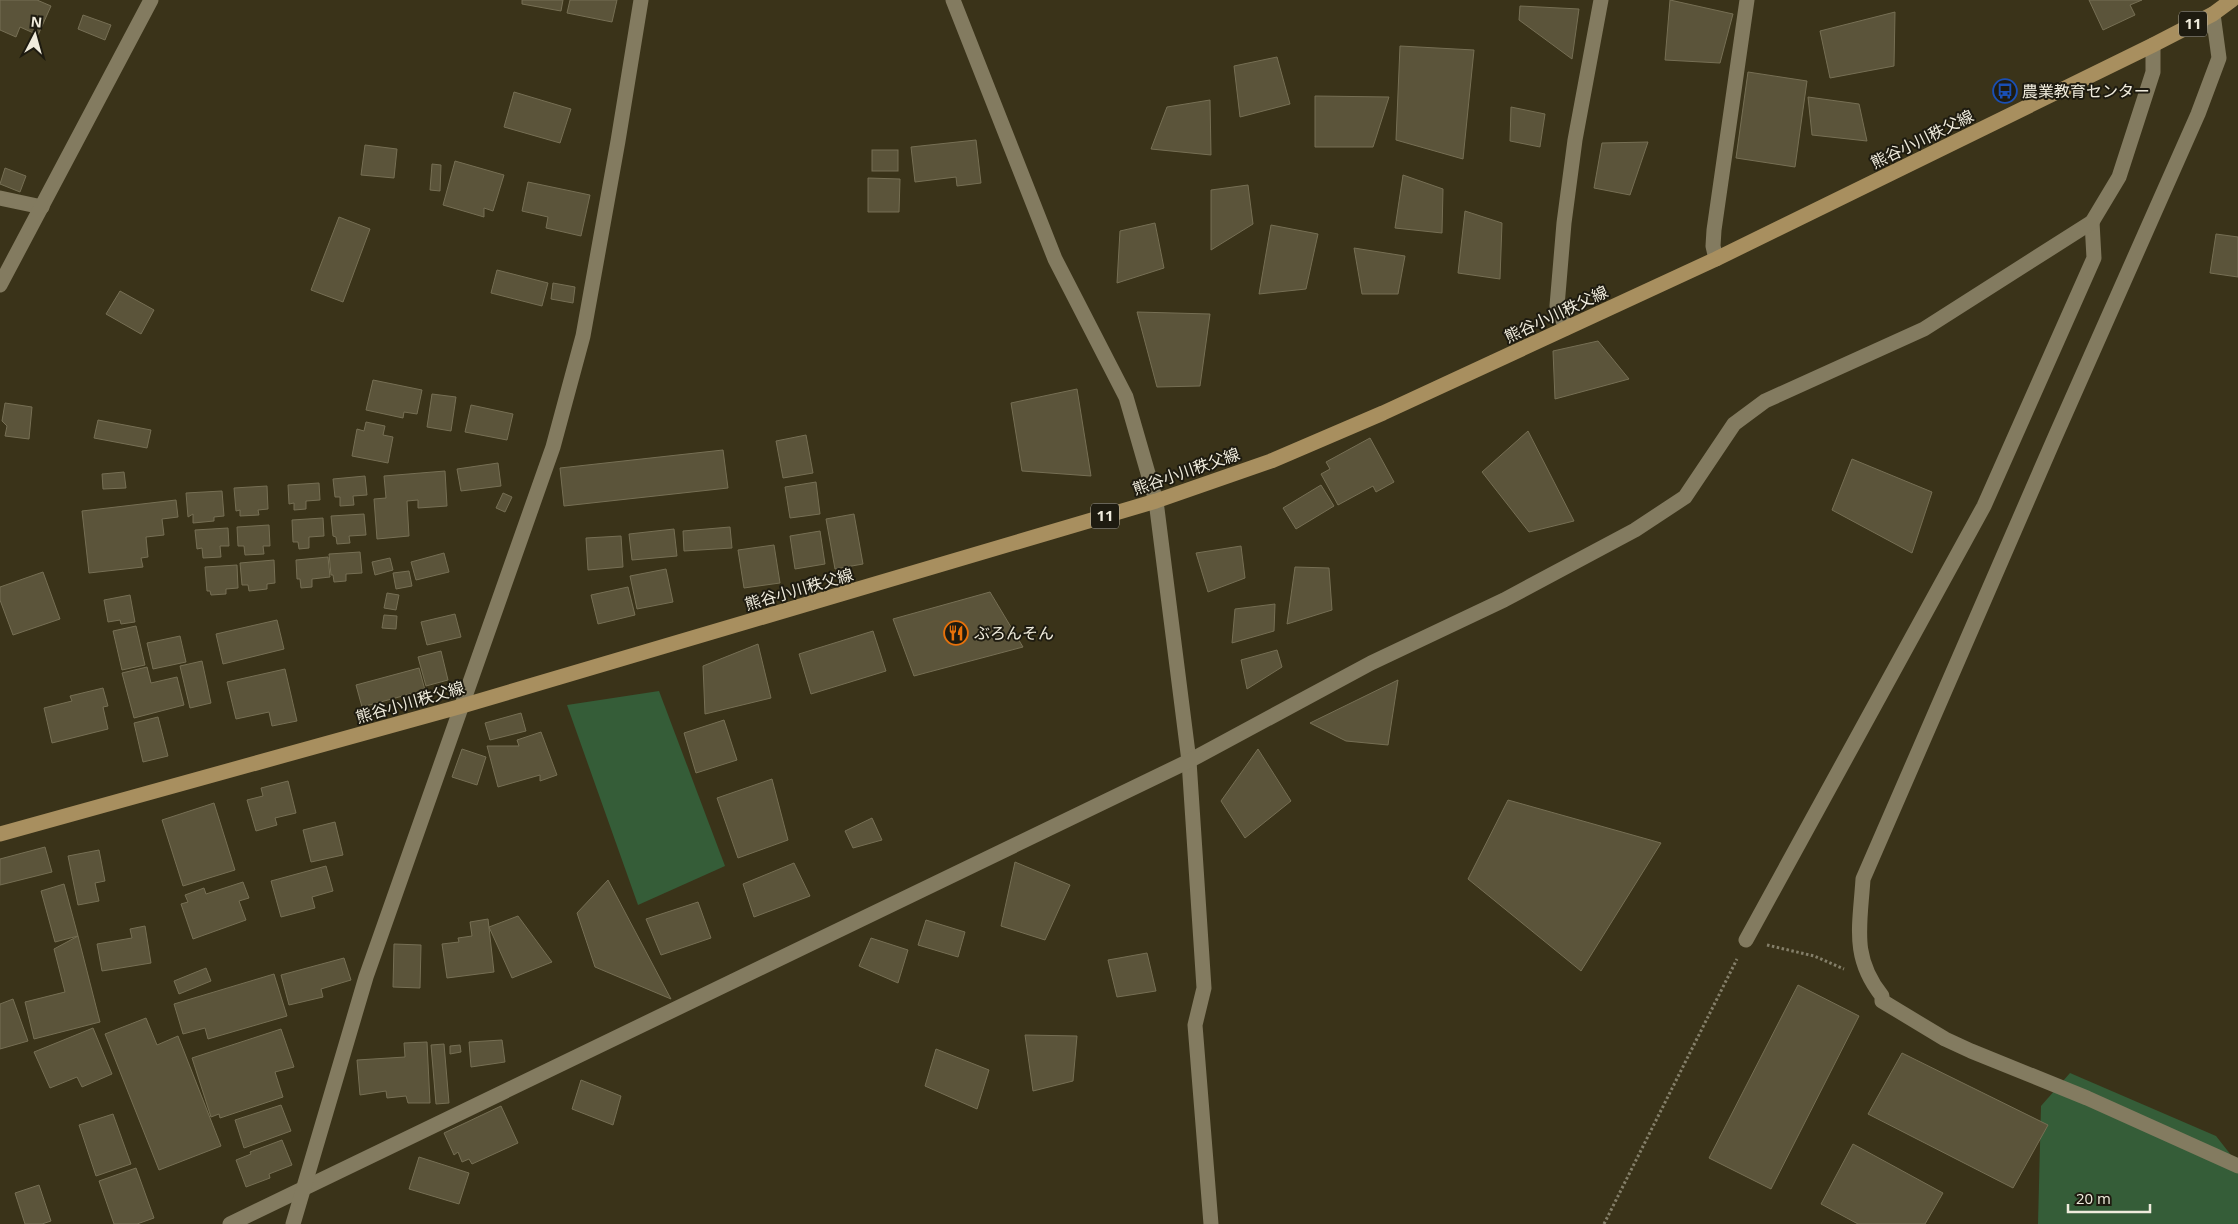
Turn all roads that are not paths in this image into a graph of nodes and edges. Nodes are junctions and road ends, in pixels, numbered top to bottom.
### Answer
1 (151, 0) edge
2 (641, 0) edge
3 (953, 0) edge
4 (1601, 0) edge
5 (1747, 0) edge
6 (2232, 0) edge
7 (2213, 14) junction
8 (2153, 45) junction
9 (0, 198) edge
10 (42, 208) junction
11 (2092, 222) junction
12 (1716, 259) junction
13 (0, 285) edge
14 (1566, 328) junction
15 (1156, 501) junction
16 (462, 706) junction
17 (1189, 761) junction
18 (0, 834) edge
19 (1746, 940) road end
20 (2238, 1166) edge
21 (305, 1190) junction
22 (230, 1224) edge
23 (293, 1224) edge
24 (1211, 1224) edge

1 - 10 street
2 - 16 street
3 - 15 street
4 - 14 street
5 - 12 street
6 - 7 main road, 熊谷小川秩父線 / 11
7 - 8 main road, 熊谷小川秩父線 / 11
7 - 20 street
8 - 11 street
8 - 12 main road, 熊谷小川秩父線 / 11
9 - 10 street
10 - 13 street
11 - 17 street
11 - 19 street
12 - 14 main road, 熊谷小川秩父線 / 11
14 - 15 main road, 熊谷小川秩父線 / 11
15 - 16 main road, 熊谷小川秩父線 / 11
15 - 17 street
16 - 18 main road, 熊谷小川秩父線 / 11
16 - 21 street
17 - 21 street
17 - 24 street
21 - 22 street
21 - 23 street

